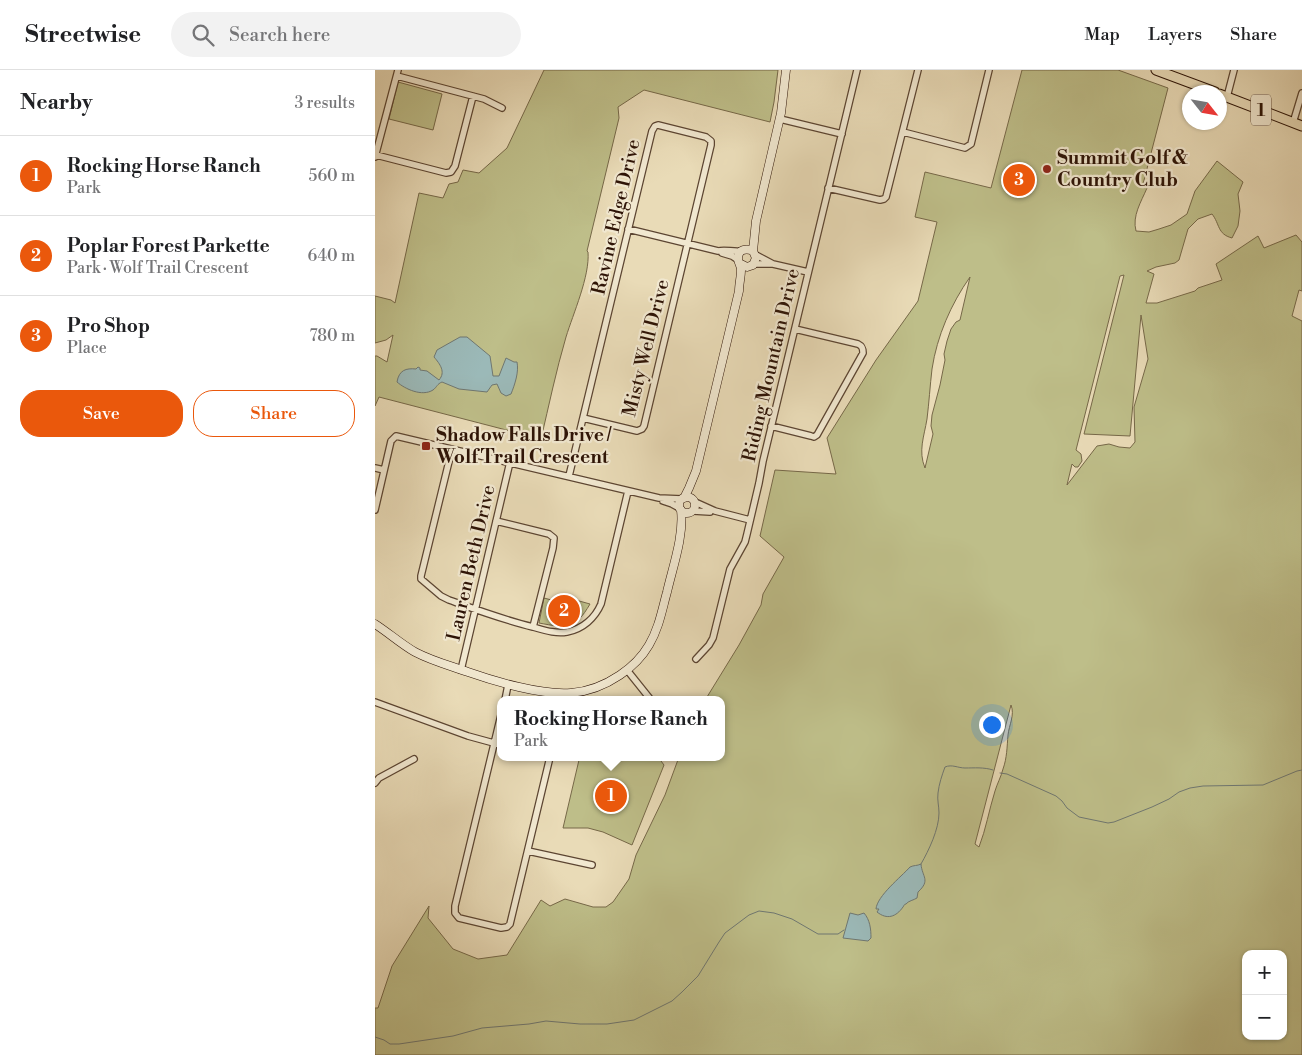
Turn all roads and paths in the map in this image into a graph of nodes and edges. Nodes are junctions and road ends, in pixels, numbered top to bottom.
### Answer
1 (786, 70) edge
2 (857, 70) edge
3 (917, 70) edge
4 (989, 70) edge
5 (1156, 70) edge
6 (1234, 70) edge
7 (397, 73) edge
8 (1196, 85) edge
9 (1227, 87) edge
10 (1302, 92) edge
11 (473, 96) junction
12 (1227, 97) edge
13 (503, 108) dead end
14 (780, 119) junction
15 (1298, 124) edge
16 (903, 132) junction
17 (842, 134) junction
18 (375, 156) edge
19 (829, 188) junction
20 (628, 229) junction
21 (687, 243) junction
22 (718, 251) junction
23 (748, 252) junction
24 (739, 262) junction
25 (773, 264) junction
26 (752, 265) junction
27 (808, 272) junction
28 (739, 292) junction
29 (795, 329) junction
30 (583, 418) junction
31 (771, 426) junction
32 (452, 448) junction
33 (511, 462) junction
34 (375, 468) edge
35 (384, 470) junction
36 (696, 471) junction
37 (569, 476) junction
38 (628, 491) junction
39 (659, 498) junction
40 (683, 498) junction
41 (695, 501) junction
42 (375, 510) edge
43 (681, 510) junction
44 (692, 512) junction
45 (715, 512) junction
46 (750, 520) junction
47 (496, 521) junction
48 (679, 538) junction
49 (475, 610) junction
50 (375, 624) edge
51 (533, 627) junction
52 (696, 659) dead end
53 (461, 670) junction
54 (627, 670) junction
55 (508, 685) junction
56 (506, 696) edge
57 (648, 696) edge
58 (375, 702) edge
59 (497, 744) edge
60 (497, 748) edge
61 (414, 759) dead end
62 (549, 761) edge
63 (375, 783) edge
64 (528, 851) junction
65 (592, 865) dead end

1 - 14 street
2 - 17 street, Riding Mountain Drive
3 - 16 street
4 - 16 street
5 - 8 main road
6 - 9 street
7 - 11 street
7 - 18 street
10 - 15 street
11 - 13 street
11 - 18 street
12 - 15 main road, 1
14 - 17 street
14 - 23 street
16 - 19 street
17 - 19 street, Riding Mountain Drive
19 - 27 street, Riding Mountain Drive
20 - 21 street
20 - 21 street, Ravine Edge Drive
20 - 30 street, Ravine Edge Drive
21 - 22 street
21 - 30 street, Misty Well Drive
22 - 23 street
22 - 24 street
23 - 24 street
23 - 25 street
23 - 26 street
24 - 26 street
24 - 28 street
25 - 26 street
25 - 27 street
26 - 28 street
27 - 29 street, Riding Mountain Drive
28 - 36 street
29 - 31 street, Riding Mountain Drive
29 - 31 street
30 - 37 street, Ravine Edge Drive
31 - 46 street, Riding Mountain Drive
32 - 33 street
32 - 35 street
32 - 49 street
33 - 37 street
33 - 47 street, Lauren Beth Drive
34 - 35 street
35 - 42 street
36 - 40 street
36 - 41 street
37 - 38 street
38 - 39 street
38 - 51 street
39 - 40 street
39 - 43 street
40 - 41 street
40 - 43 street
41 - 44 street
41 - 45 street
43 - 44 street
43 - 48 street
44 - 45 street
44 - 48 street
45 - 46 street
46 - 52 street, Riding Mountain Drive
47 - 49 street, Lauren Beth Drive
47 - 51 street
48 - 54 street
49 - 51 street
49 - 53 street, Lauren Beth Drive
50 - 53 street
53 - 55 street
54 - 55 street
54 - 57 street
55 - 56 street
58 - 59 street
60 - 64 street
61 - 63 street
62 - 64 street
64 - 65 street

